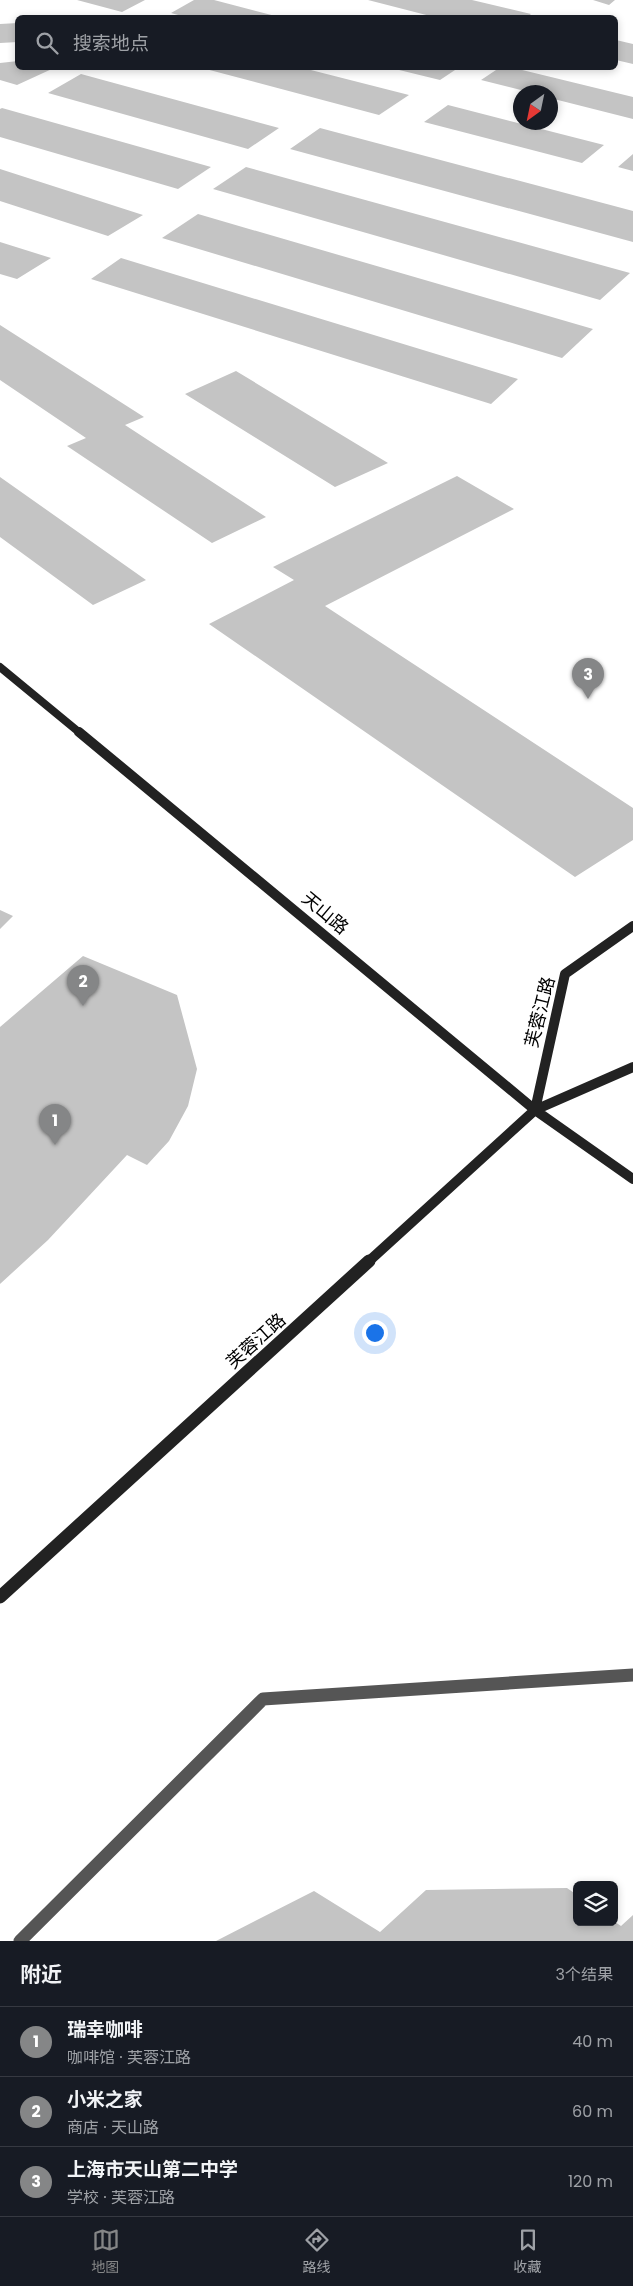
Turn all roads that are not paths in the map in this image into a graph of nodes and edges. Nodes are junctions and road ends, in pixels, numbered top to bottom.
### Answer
1 (0, 667) edge
2 (633, 926) edge
3 (633, 1067) edge
4 (535, 1110) junction
5 (633, 1179) edge
6 (0, 1597) edge
7 (633, 1675) edge
8 (20, 1941) edge

1 - 4 street, 天山路
2 - 4 street, 芙蓉江路
3 - 4 street, 芙蓉江路
4 - 5 street, 天山路
4 - 6 street, 芙蓉江路
7 - 8 lane

